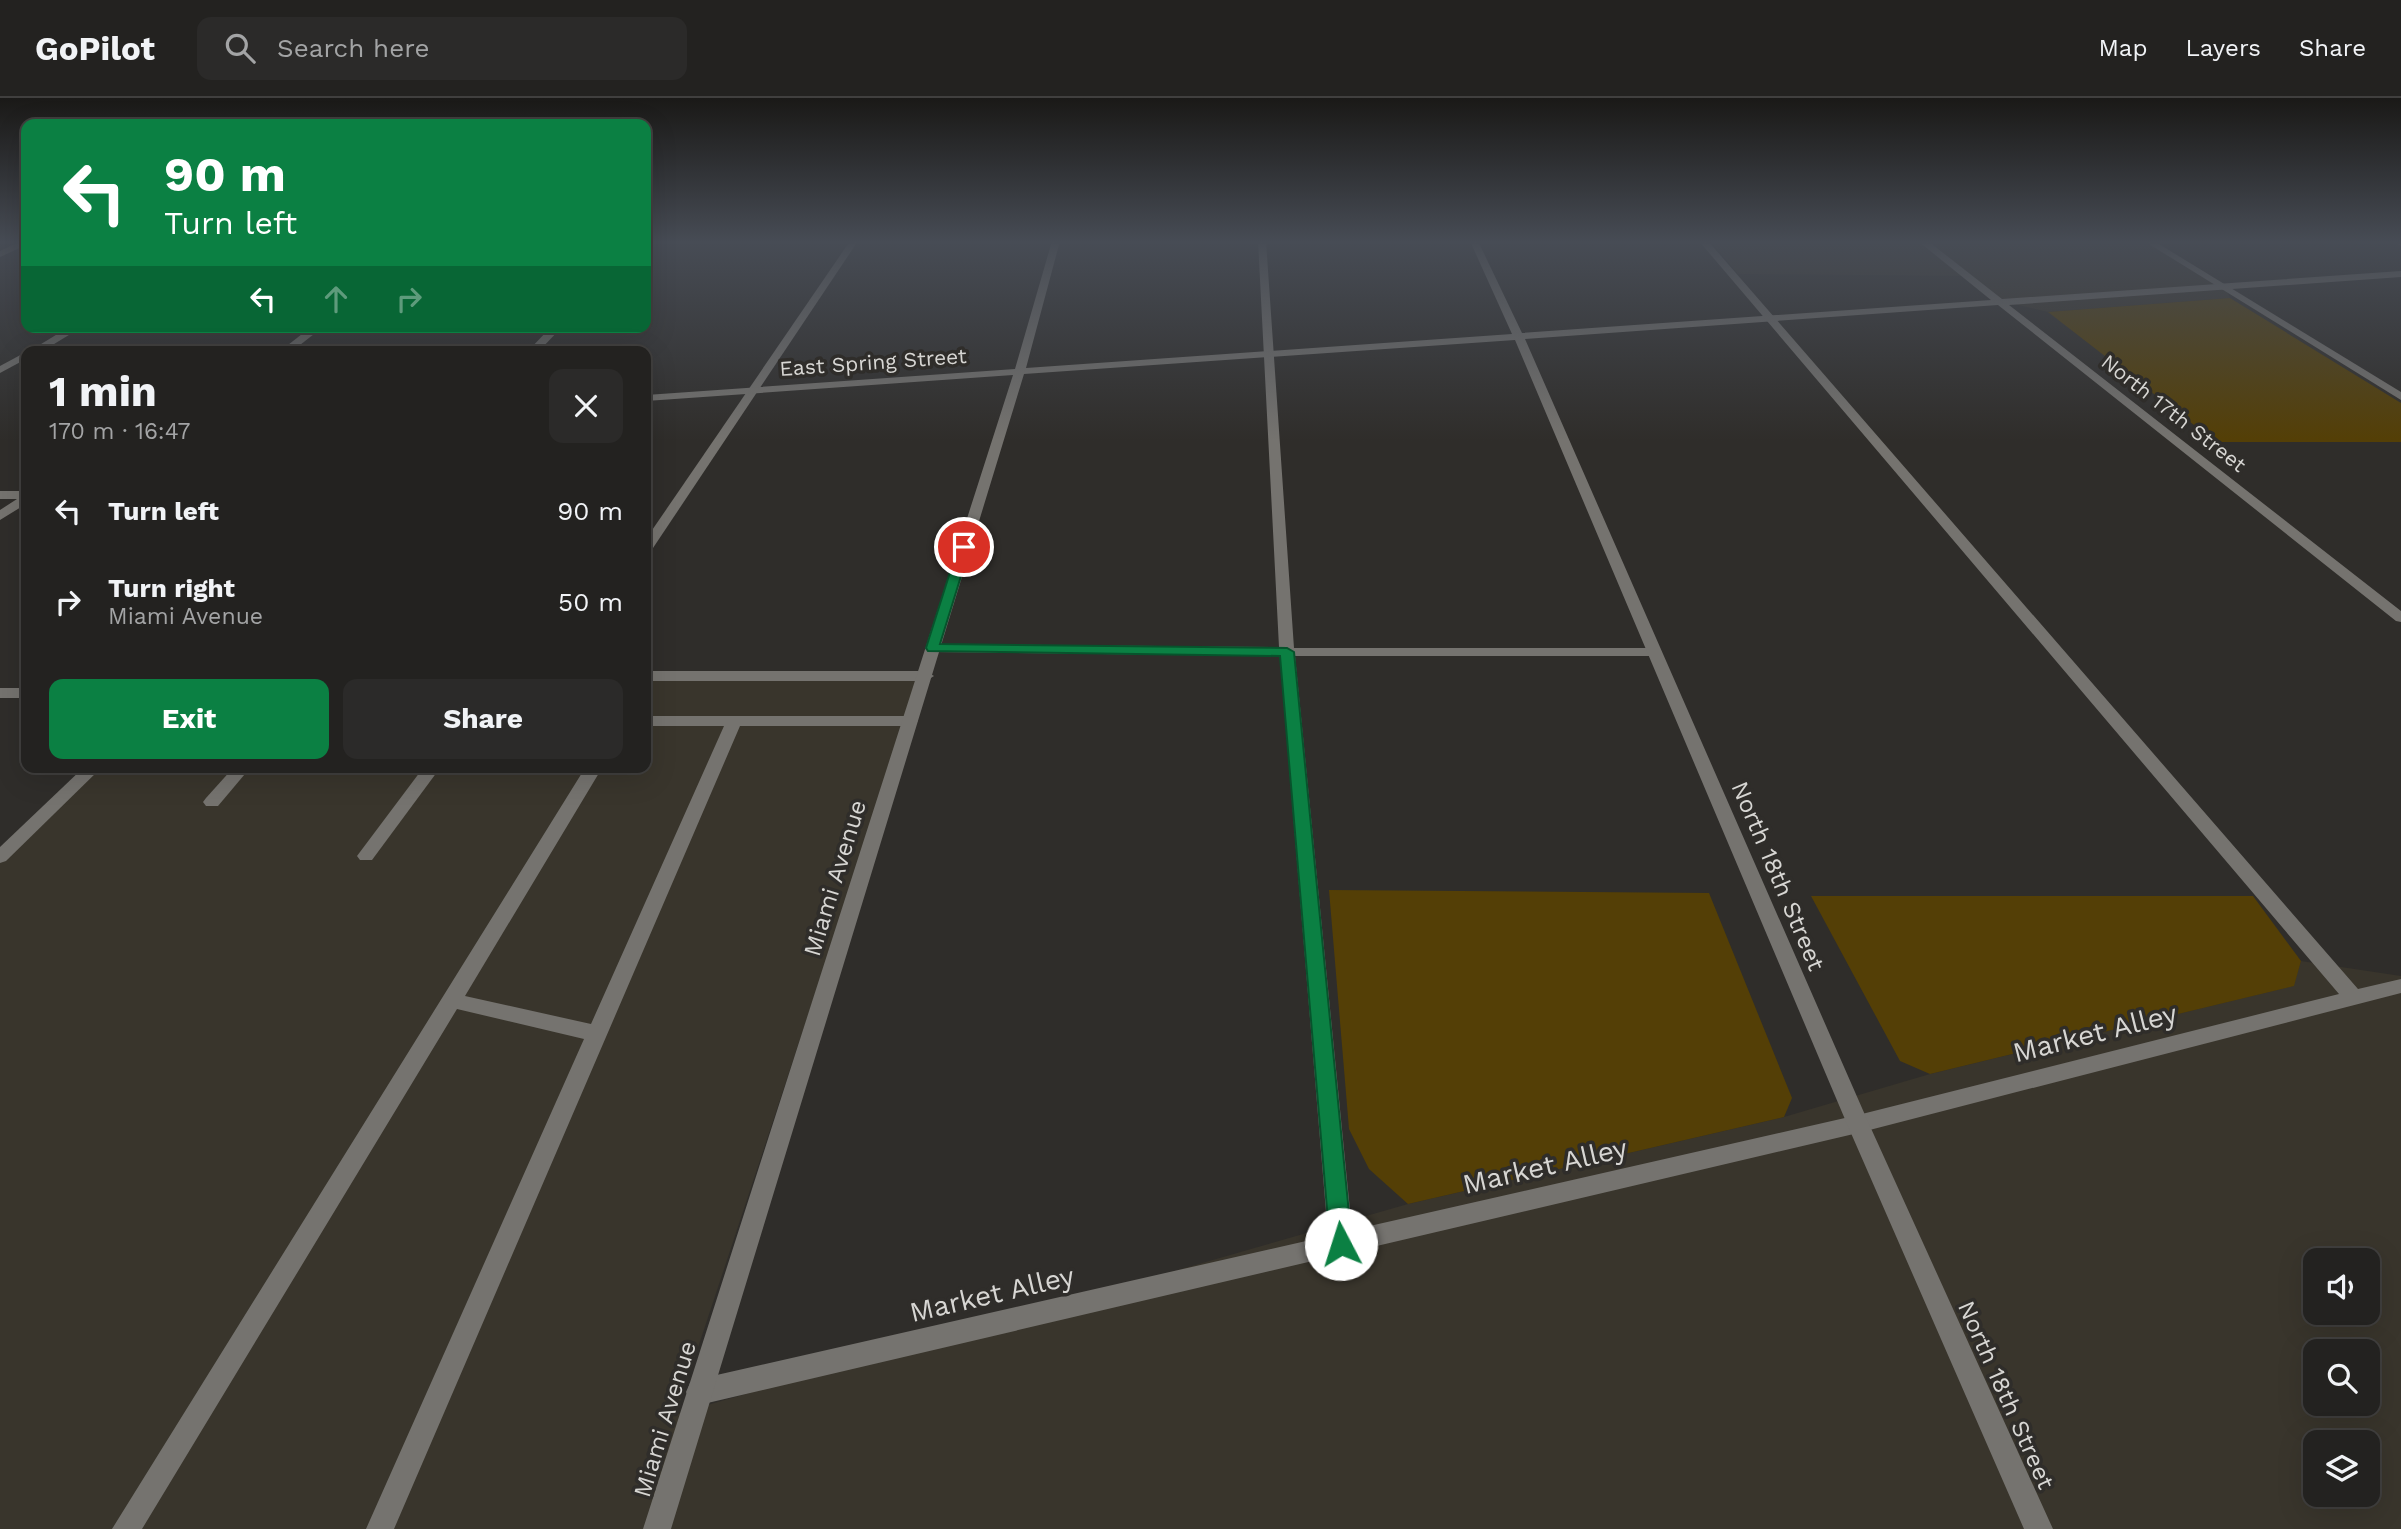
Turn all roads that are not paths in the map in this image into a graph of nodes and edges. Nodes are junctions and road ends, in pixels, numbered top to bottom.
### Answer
1 (809, 308) edge
2 (1038, 308) edge
3 (1267, 308) edge
4 (1505, 308) edge
5 (1760, 308) edge
6 (1923, 308) edge
7 (2009, 308) edge
8 (2256, 308) edge
9 (1770, 319) junction
10 (67, 333) edge
11 (310, 333) edge
12 (551, 333) edge
13 (1518, 337) junction
14 (44, 346) edge
15 (292, 346) edge
16 (538, 346) edge
17 (1270, 354) junction
18 (21, 358) edge
19 (0, 370) edge
20 (1020, 371) junction
21 (753, 390) junction
22 (2401, 397) edge
23 (651, 398) edge
24 (0, 495) edge
25 (21, 497) edge
26 (21, 501) edge
27 (0, 516) edge
28 (651, 541) edge
29 (2401, 618) edge
30 (932, 648) junction
31 (1287, 652) junction
32 (1655, 652) junction
33 (651, 676) edge
34 (926, 676) junction
35 (0, 693) edge
36 (21, 693) edge
37 (651, 721) edge
38 (734, 721) junction
39 (910, 721) junction
40 (88, 773) edge
41 (238, 773) edge
42 (428, 773) edge
43 (591, 773) edge
44 (212, 802) dead end
45 (366, 856) dead end
46 (0, 857) edge
47 (2401, 986) edge
48 (2354, 998) junction
49 (450, 1000) junction
50 (597, 1034) junction
51 (1858, 1124) junction
52 (1341, 1244) junction
53 (699, 1392) junction
54 (126, 1529) edge
55 (380, 1529) edge
56 (657, 1529) edge
57 (2039, 1529) edge

1 - 21 street
2 - 20 street, Miami Avenue
3 - 17 street
4 - 13 street, North 18th Street
5 - 9 street
6 - 9 street, East Spring Street
7 - 29 street, North 17th Street
8 - 22 street
9 - 13 street, East Spring Street
9 - 48 street
10 - 14 street
11 - 15 street
12 - 16 street
13 - 17 street, East Spring Street
13 - 32 street, North 18th Street
17 - 20 street, East Spring Street
17 - 31 street
18 - 19 street
20 - 21 street, East Spring Street
20 - 30 street, Miami Avenue
21 - 23 street, East Spring Street
21 - 28 street
24 - 25 street
26 - 27 street
30 - 31 street
30 - 34 street, Miami Avenue
31 - 32 street
31 - 52 street
32 - 51 street, North 18th Street
33 - 34 street
34 - 39 street, Miami Avenue
35 - 36 street
37 - 38 street
38 - 39 street
38 - 50 street
39 - 53 street, Miami Avenue
40 - 46 street
41 - 44 street
42 - 45 street
43 - 49 street
47 - 48 street, Market Alley
48 - 51 street, Market Alley
49 - 50 street
49 - 54 street
50 - 55 street
51 - 52 street, Market Alley
51 - 57 street, North 18th Street
52 - 53 street, Market Alley
53 - 56 street, Miami Avenue

